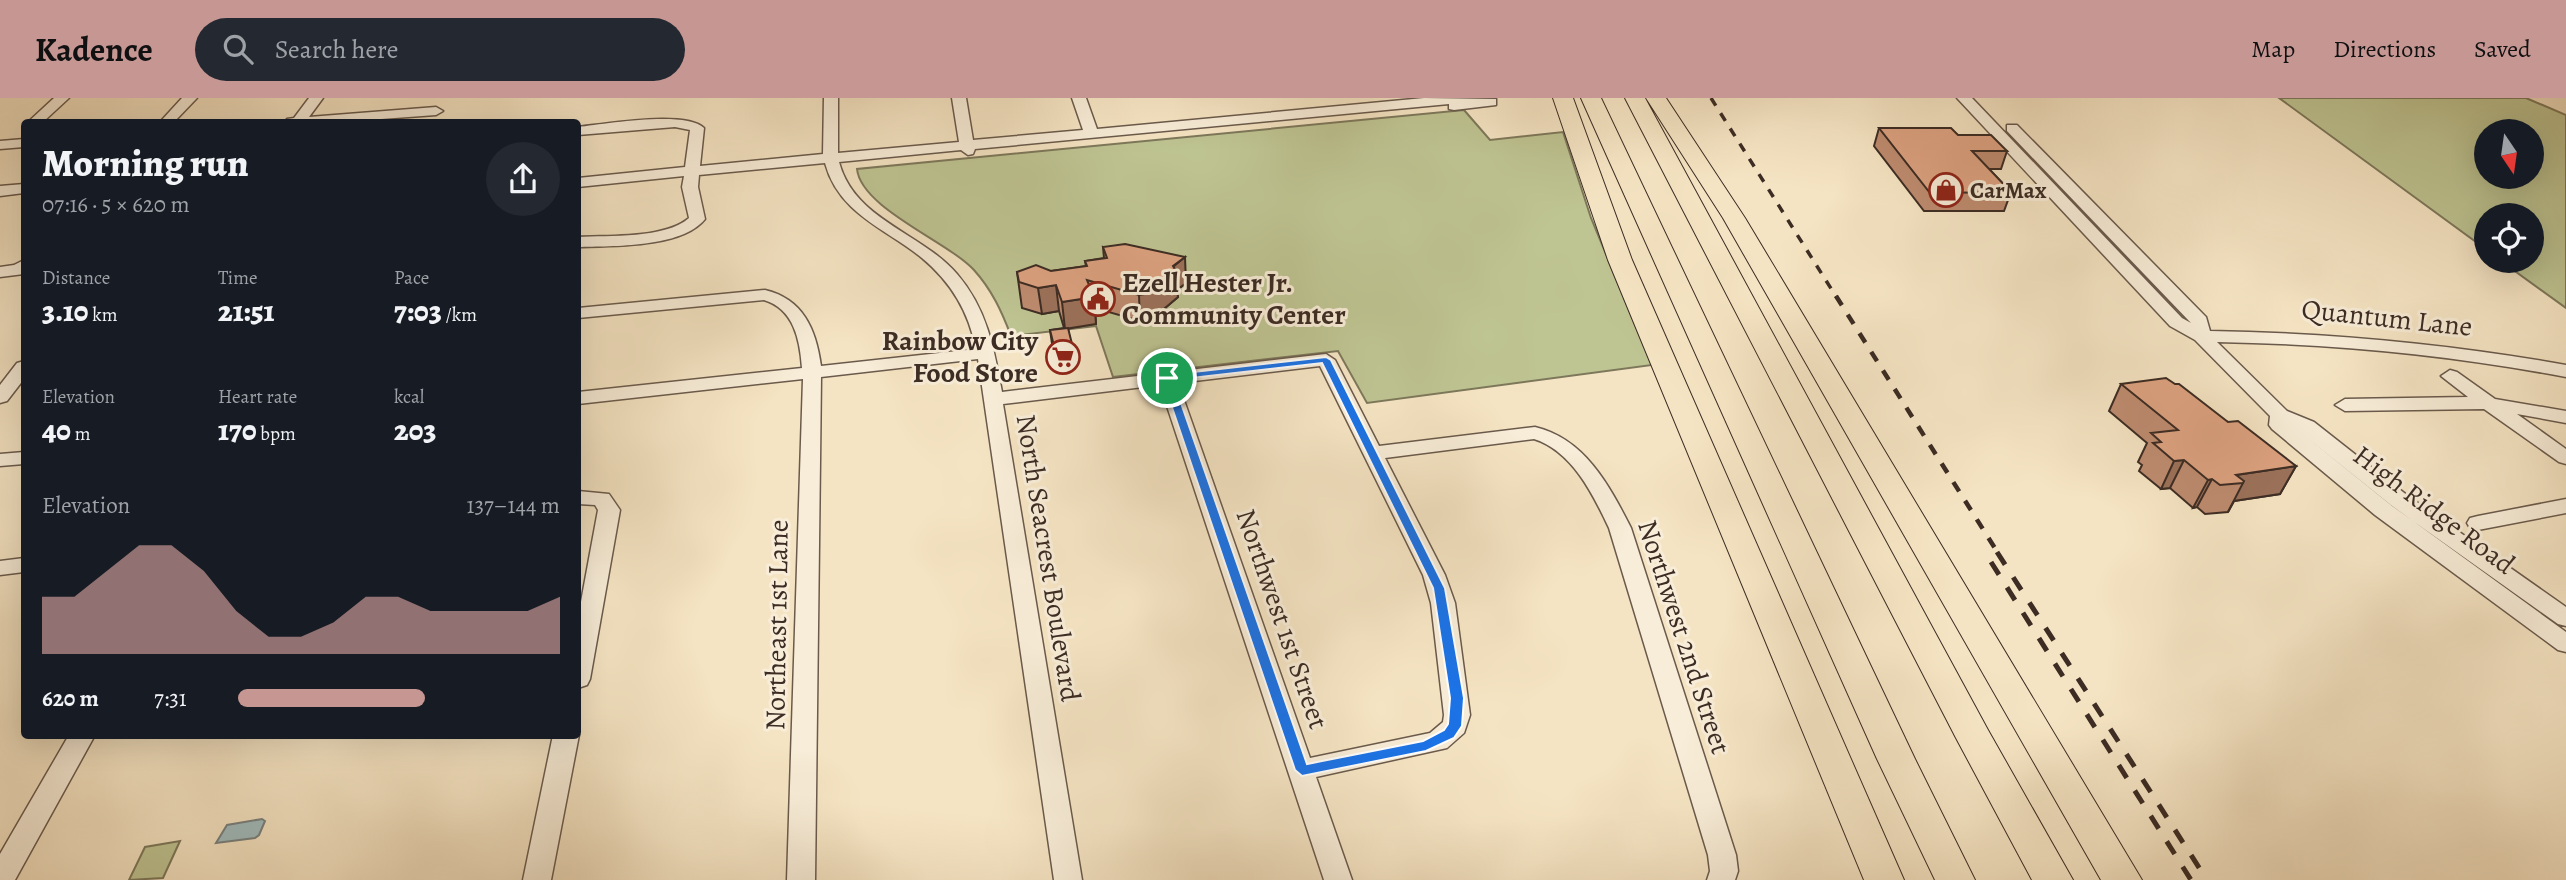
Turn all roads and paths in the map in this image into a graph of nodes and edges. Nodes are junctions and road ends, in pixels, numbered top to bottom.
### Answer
1 (62, 98) edge
2 (190, 98) edge
3 (316, 98) edge
4 (444, 98) edge
5 (831, 98) edge
6 (959, 98) edge
7 (1079, 98) edge
8 (1467, 98) edge
9 (1563, 98) edge
10 (1591, 98) edge
11 (1635, 98) edge
12 (1656, 98) edge
13 (1964, 98) edge
14 (1983, 98) edge
15 (1491, 102) dead end
16 (433, 117) edge
17 (38, 119) edge
18 (170, 119) edge
19 (300, 119) edge
20 (379, 119) edge
21 (581, 131) edge
22 (1091, 132) junction
23 (967, 147) junction
24 (831, 160) junction
25 (690, 172) junction
26 (581, 182) edge
27 (21, 189) edge
28 (0, 191) edge
29 (2097, 237) junction
30 (2119, 237) junction
31 (581, 242) edge
32 (21, 267) edge
33 (0, 272) edge
34 (581, 313) edge
35 (2201, 336) junction
36 (986, 353) junction
37 (21, 371) edge
38 (2566, 371) edge
39 (812, 372) junction
40 (2450, 376) dead end
41 (1167, 378) junction
42 (0, 397) edge
43 (581, 398) edge
44 (993, 399) junction
45 (2486, 403) junction
46 (2345, 405) dead end
47 (2280, 415) junction
48 (2566, 417) edge
49 (2560, 451) edge
50 (1374, 453) junction
51 (21, 458) edge
52 (0, 460) edge
53 (581, 498) edge
54 (2566, 506) edge
55 (2479, 523) dead end
56 (2441, 530) junction
57 (2414, 534) junction
58 (21, 565) edge
59 (0, 568) edge
60 (2566, 597) edge
61 (2542, 601) junction
62 (2566, 618) edge
63 (2566, 644) edge
64 (581, 663) edge
65 (80, 739) edge
66 (565, 739) edge
67 (1302, 770) junction
68 (0, 880) edge
69 (537, 880) edge
70 (801, 880) edge
71 (1069, 880) edge
72 (1338, 880) edge
73 (1721, 880) edge
74 (1884, 880) edge
75 (1955, 880) edge
76 (2053, 880) edge
77 (2122, 880) edge

1 - 17 street
2 - 18 street
3 - 19 street
4 - 16 street
5 - 24 street, North Seacrest Boulevard
6 - 23 street
7 - 22 street
8 - 22 street
9 - 74 highway
10 - 75 highway
11 - 76 highway
12 - 77 highway
13 - 29 street, High Ridge Road
14 - 30 street, High Ridge Road
15 - 23 street
16 - 20 street
21 - 25 street
22 - 23 street
23 - 24 street
24 - 25 street
24 - 36 street, North Seacrest Boulevard
25 - 26 street
25 - 31 street
27 - 28 street
29 - 30 street
29 - 35 street, High Ridge Road
30 - 35 street, High Ridge Road
32 - 33 street
34 - 39 street, Northeast 1st Lane
35 - 38 street, Quantum Lane
35 - 47 street, High Ridge Road
36 - 39 street
36 - 44 street, North Seacrest Boulevard
37 - 42 street
39 - 43 street
39 - 70 street, Northeast 1st Lane
40 - 45 street
41 - 44 street
41 - 50 street
41 - 67 street, Northwest 1st Street
44 - 71 street, North Seacrest Boulevard
45 - 46 street
45 - 48 street
45 - 49 street
47 - 56 street, High Ridge Road
47 - 57 street, High Ridge Road
50 - 67 street
50 - 73 street, Northwest 2nd Street
51 - 52 street
53 - 64 street
54 - 55 street
56 - 57 street
56 - 61 street, High Ridge Road
57 - 63 street, High Ridge Road
58 - 59 street
60 - 61 street
61 - 62 street, High Ridge Road
65 - 68 street
66 - 69 street
67 - 72 street, Northwest 1st Street

